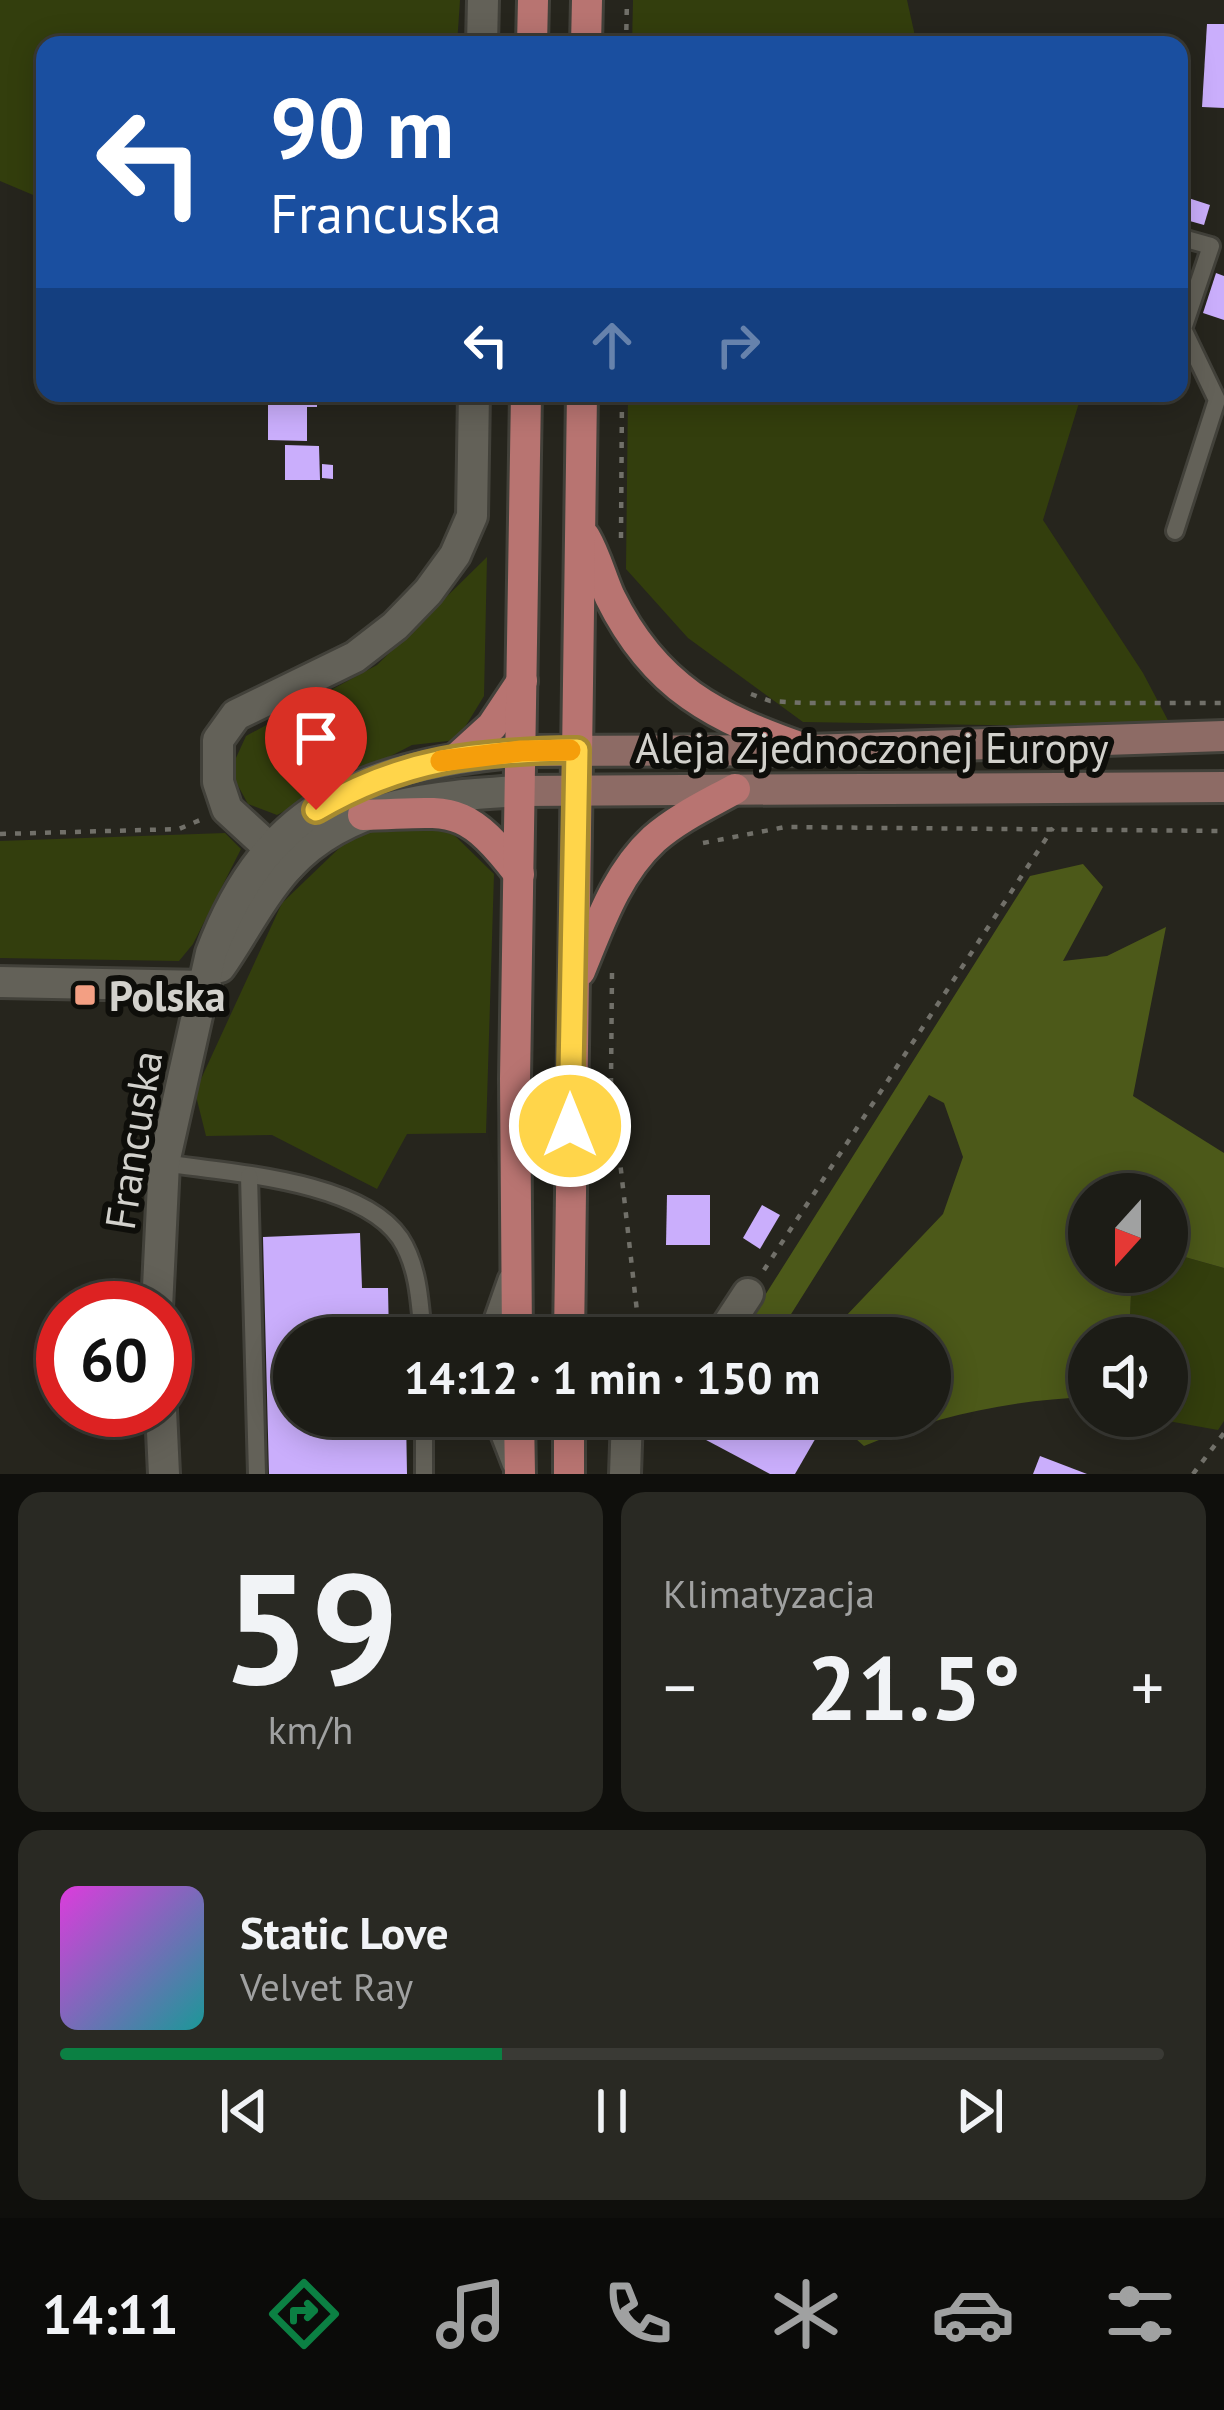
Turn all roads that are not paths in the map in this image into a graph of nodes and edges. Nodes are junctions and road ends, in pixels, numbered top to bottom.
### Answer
1 (482, 0) edge
2 (533, 0) edge
3 (586, 0) edge
4 (482, 36) edge
5 (532, 36) edge
6 (586, 36) edge
7 (1188, 240) edge
8 (1218, 248) edge
9 (1188, 317) edge
10 (1188, 339) edge
11 (474, 402) edge
12 (526, 402) edge
13 (583, 402) edge
14 (580, 528) junction
15 (1175, 531) dead end
16 (522, 681) junction
17 (1224, 736) edge
18 (577, 750) junction
19 (808, 750) junction
20 (521, 751) junction
21 (458, 757) junction
22 (1224, 788) edge
23 (735, 789) junction
24 (520, 790) junction
25 (575, 790) junction
26 (363, 814) junction
27 (279, 857) junction
28 (519, 874) junction
29 (0, 982) edge
30 (206, 986) junction
31 (571, 994) junction
32 (164, 1163) junction
33 (249, 1176) junction
34 (516, 1243) junction
35 (159, 1281) edge
36 (748, 1294) road end
37 (420, 1317) edge
38 (494, 1317) edge
39 (517, 1317) edge
40 (576, 1317) edge
41 (733, 1317) edge
42 (162, 1437) edge
43 (424, 1437) edge
44 (501, 1437) edge
45 (518, 1437) edge
46 (569, 1437) edge
47 (626, 1437) edge
48 (164, 1474) edge
49 (257, 1474) edge
50 (424, 1474) edge
51 (517, 1474) edge
52 (569, 1474) edge
53 (625, 1474) edge

1 - 4 street
2 - 5 main road
3 - 6 main road
7 - 8 lane
8 - 9 lane
10 - 15 lane
11 - 27 street
12 - 16 main road
13 - 14 main road
14 - 18 main road
14 - 19 main road
16 - 20 main road
16 - 21 main road
17 - 19 main road, Aleja Zjednoczonej Europy
18 - 19 main road, Aleja Zjednoczonej Europy
18 - 20 main road, Aleja Zjednoczonej Europy
18 - 25 main road
20 - 21 street, Francuska
20 - 24 main road
21 - 27 street, Francuska
22 - 23 main road, Aleja Zjednoczonej Europy
23 - 25 main road, Aleja Zjednoczonej Europy
23 - 31 main road
24 - 25 main road, Aleja Zjednoczonej Europy
24 - 26 street, Francuska
24 - 28 main road
25 - 31 main road
26 - 27 street, Francuska
26 - 28 main road
27 - 30 street, Francuska
28 - 34 main road
29 - 30 street
30 - 32 street, Francuska
31 - 40 main road
32 - 33 lane
32 - 35 street, Francuska
33 - 37 lane
33 - 49 lane
34 - 38 lane
34 - 39 main road
36 - 41 street
42 - 48 street
43 - 50 lane
44 - 51 lane
45 - 51 main road
46 - 52 main road
47 - 53 street

